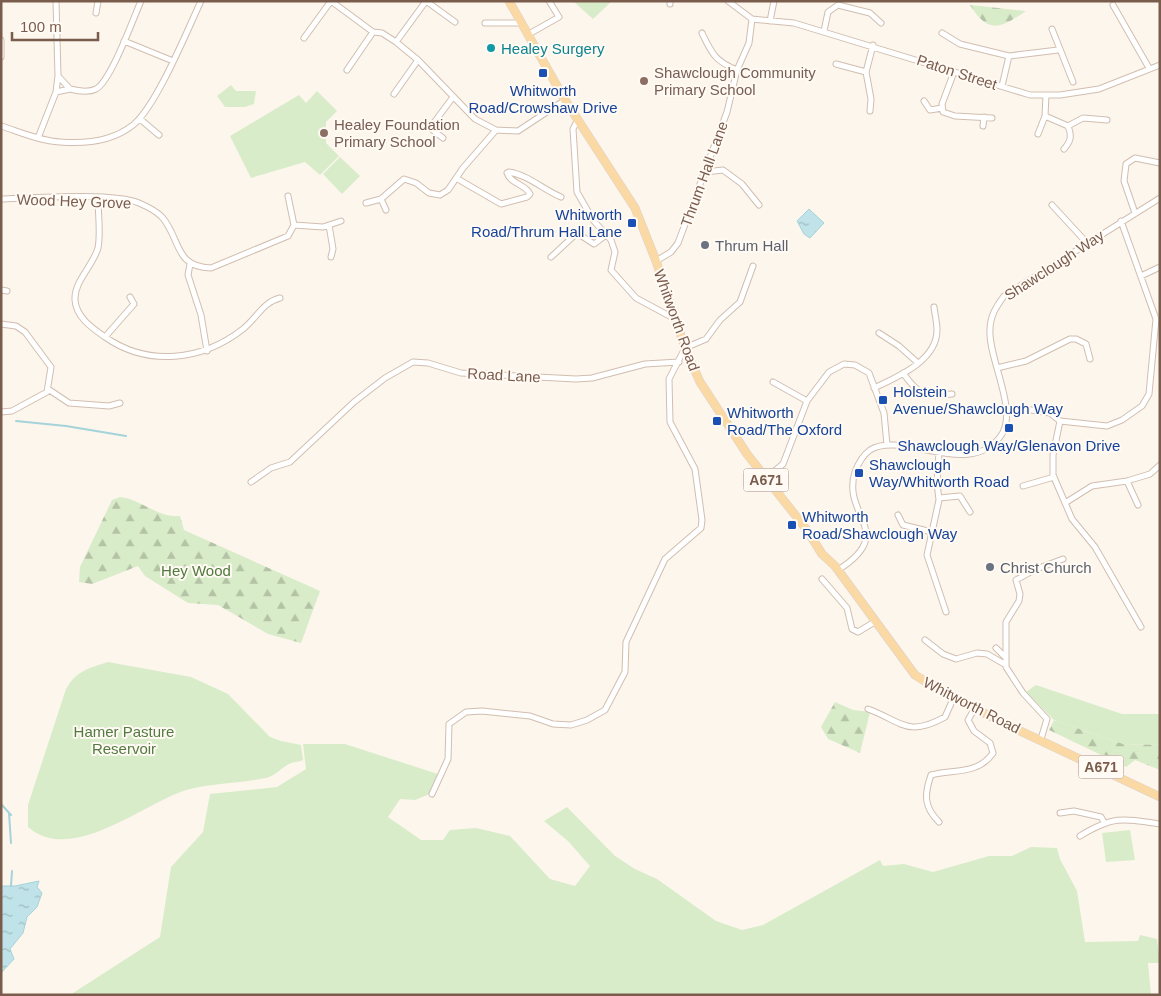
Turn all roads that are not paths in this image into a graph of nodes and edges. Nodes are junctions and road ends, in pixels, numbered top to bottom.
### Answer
1 (56, 1) edge
2 (98, 1) edge
3 (141, 1) edge
4 (201, 1) edge
5 (331, 1) edge
6 (426, 1) edge
7 (509, 1) edge
8 (549, 1) edge
9 (728, 1) edge
10 (774, 1) edge
11 (1113, 5) dead end
12 (96, 13) dead end
13 (752, 19) junction
14 (770, 20) junction
15 (455, 22) dead end
16 (485, 23) dead end
17 (522, 23) junction
18 (881, 23) dead end
19 (1052, 29) dead end
20 (824, 31) junction
21 (373, 32) junction
22 (702, 33) dead end
23 (942, 33) dead end
24 (529, 34) junction
25 (304, 38) dead end
26 (1, 40) edge
27 (124, 41) junction
28 (396, 42) junction
29 (873, 45) junction
30 (1058, 50) junction
31 (1009, 56) junction
32 (1, 58) edge
33 (418, 60) junction
34 (173, 61) junction
35 (836, 64) dead end
36 (1160, 65) edge
37 (1149, 68) junction
38 (347, 70) dead end
39 (737, 70) junction
40 (866, 72) junction
41 (954, 72) junction
42 (58, 76) junction
43 (1073, 82) dead end
44 (1002, 86) junction
45 (70, 88) junction
46 (56, 92) junction
47 (394, 94) dead end
48 (1046, 95) junction
49 (453, 97) junction
50 (565, 100) junction
51 (924, 101) dead end
52 (942, 108) junction
53 (870, 111) dead end
54 (1045, 116) junction
55 (984, 117) junction
56 (992, 118) dead end
57 (140, 119) junction
58 (578, 119) junction
59 (1108, 120) dead end
60 (1, 126) edge
61 (983, 126) dead end
62 (1068, 126) junction
63 (496, 130) junction
64 (1038, 134) dead end
65 (159, 135) dead end
66 (38, 138) junction
67 (443, 138) dead end
68 (1064, 149) dead end
69 (1160, 163) edge
70 (705, 172) junction
71 (456, 178) junction
72 (288, 196) dead end
73 (561, 197) dead end
74 (98, 198) junction
75 (1160, 198) edge
76 (1, 199) edge
77 (380, 199) junction
78 (366, 203) dead end
79 (759, 204) dead end
80 (1052, 205) dead end
81 (386, 210) dead end
82 (1135, 213) junction
83 (341, 221) dead end
84 (1121, 221) junction
85 (294, 225) junction
86 (328, 225) junction
87 (606, 235) junction
88 (1087, 243) junction
89 (331, 258) dead end
90 (551, 258) dead end
91 (656, 262) junction
92 (190, 264) junction
93 (753, 266) dead end
94 (1160, 268) edge
95 (1141, 276) junction
96 (130, 297) dead end
97 (280, 298) dead end
98 (934, 307) dead end
99 (675, 319) junction
100 (1, 324) edge
101 (1158, 326) edge
102 (879, 333) dead end
103 (105, 337) junction
104 (684, 348) junction
105 (207, 351) junction
106 (1090, 359) dead end
107 (679, 362) junction
108 (918, 363) junction
109 (997, 368) junction
110 (904, 373) junction
111 (773, 382) dead end
112 (874, 388) junction
113 (48, 389) junction
114 (952, 394) dead end
115 (808, 401) junction
116 (120, 403) dead end
117 (1, 412) edge
118 (1006, 412) junction
119 (1060, 421) junction
120 (887, 445) junction
121 (939, 452) junction
122 (1160, 465) edge
123 (1054, 477) junction
124 (765, 479) junction
125 (1127, 481) junction
126 (251, 482) dead end
127 (1023, 486) dead end
128 (939, 498) junction
129 (1066, 503) junction
130 (1138, 505) dead end
131 (970, 512) dead end
132 (898, 515) dead end
133 (932, 532) junction
134 (1063, 559) dead end
135 (838, 570) junction
136 (822, 578) dead end
137 (946, 612) dead end
138 (876, 621) junction
139 (1141, 627) dead end
140 (924, 640) dead end
141 (996, 648) dead end
142 (1006, 658) junction
143 (1006, 665) junction
144 (954, 697) junction
145 (975, 708) junction
146 (868, 709) dead end
147 (1041, 739) junction
148 (432, 794) dead end
149 (1160, 797) edge
150 (1060, 813) dead end
151 (939, 822) dead end
152 (1104, 822) junction
153 (1160, 824) edge
154 (1080, 836) dead end

1 - 42 street
2 - 12 street
3 - 27 street
4 - 34 street
5 - 21 street
5 - 25 street
6 - 15 street
6 - 28 street
7 - 17 main road, Whitworth Road / A671
8 - 24 street
9 - 13 street
10 - 14 street
11 - 37 street
13 - 14 street, Paton Street
13 - 39 street, Thrum Hall Lane
14 - 20 street, Paton Street
16 - 17 street
17 - 24 main road, Whitworth Road / A671
18 - 20 street
19 - 30 street
20 - 29 street, Paton Street
21 - 28 street
21 - 38 street
22 - 39 street
23 - 31 street
24 - 50 main road, Whitworth Road / A671
26 - 32 street
27 - 34 street
27 - 45 street
28 - 33 street
29 - 40 street
29 - 41 street, Paton Street
30 - 31 street
30 - 43 street
31 - 44 street
33 - 47 street
33 - 49 street
34 - 57 street
35 - 40 street
36 - 37 street, Paton Street
37 - 48 street, Paton Street
39 - 70 street, Thrum Hall Lane
40 - 53 street
41 - 44 street, Paton Street
41 - 52 street
42 - 45 street
42 - 46 street
44 - 48 street, Paton Street
45 - 46 street
46 - 66 street
48 - 54 street
49 - 63 street
49 - 67 street
50 - 58 main road, Whitworth Road / A671
50 - 63 street
51 - 52 street
52 - 55 street
54 - 62 street
54 - 64 street
55 - 56 street
55 - 61 street
57 - 65 street
57 - 66 street
58 - 87 street
58 - 91 main road, Whitworth Road / A671
59 - 62 street
60 - 66 street
62 - 68 street
63 - 71 street
69 - 82 street
70 - 79 street
70 - 91 street, Thrum Hall Lane
71 - 73 street
71 - 77 street
72 - 85 street
74 - 76 street, Wood Hey Grove
74 - 92 street, Wood Hey Grove
74 - 103 street
75 - 82 street, Shawclough Way
77 - 78 street
77 - 81 street
80 - 88 street
82 - 84 street, Shawclough Way
83 - 86 street
84 - 88 street, Shawclough Way
84 - 95 street
85 - 86 street
85 - 92 street
86 - 89 street
87 - 90 street
87 - 99 street
88 - 109 street, Shawclough Way
91 - 99 main road, Whitworth Road / A671
92 - 105 street
93 - 104 street
94 - 95 street
95 - 101 street
96 - 103 street
97 - 105 street
98 - 108 street
99 - 104 main road, Whitworth Road / A671
100 - 113 street
101 - 119 street
102 - 108 street
103 - 105 street
104 - 107 street
104 - 124 main road, Whitworth Road / A671
106 - 109 street
107 - 126 street, Road Lane
107 - 148 street
108 - 110 street
109 - 118 street, Shawclough Way
110 - 112 street
110 - 114 street
111 - 115 street
112 - 115 street
112 - 120 street
113 - 116 street
113 - 117 street
115 - 124 street
118 - 119 street
118 - 121 street, Shawclough Way
119 - 123 street
120 - 121 street, Shawclough Way
120 - 135 street
121 - 128 street
122 - 125 street
123 - 127 street
123 - 129 street
124 - 135 main road, Whitworth Road / A671
125 - 129 street
125 - 130 street
128 - 131 street
128 - 133 street
129 - 139 street
132 - 133 street
133 - 137 street
134 - 142 street
135 - 138 main road, Whitworth Road / A671
136 - 138 street
138 - 144 main road, Whitworth Road / A671
140 - 143 street
141 - 142 street
142 - 143 street
143 - 147 street
144 - 145 main road, Whitworth Road / A671
144 - 146 street
145 - 147 main road, Whitworth Road / A671
145 - 151 street
147 - 149 main road, A671
150 - 152 street
152 - 153 street
152 - 154 street

